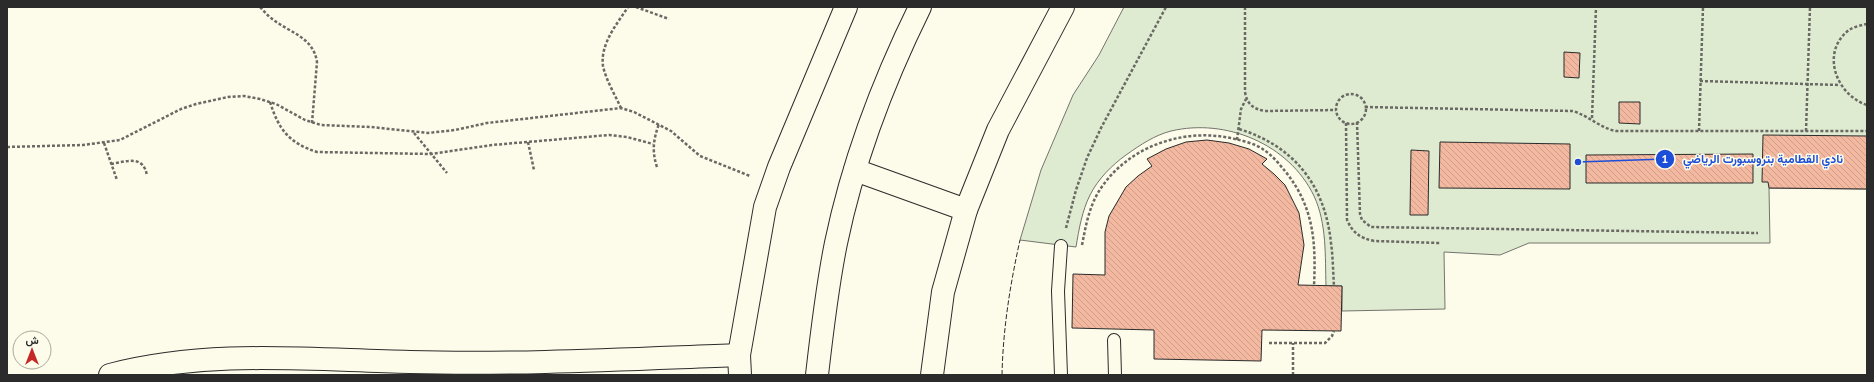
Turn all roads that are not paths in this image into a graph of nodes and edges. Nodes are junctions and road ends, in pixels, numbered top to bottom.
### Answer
1 (846, 7) edge
2 (920, 7) edge
3 (1063, 7) edge
4 (855, 170) junction
5 (966, 210) junction
6 (1061, 246) road end
7 (1114, 340) dead end
8 (740, 365) edge
9 (110, 375) edge
10 (817, 375) edge
11 (932, 375) edge
12 (1060, 375) edge
13 (1115, 375) edge

1 - 8 street
2 - 4 street
3 - 5 street
4 - 5 street
4 - 10 street
5 - 11 street
6 - 12 lane
7 - 13 lane
8 - 9 street

